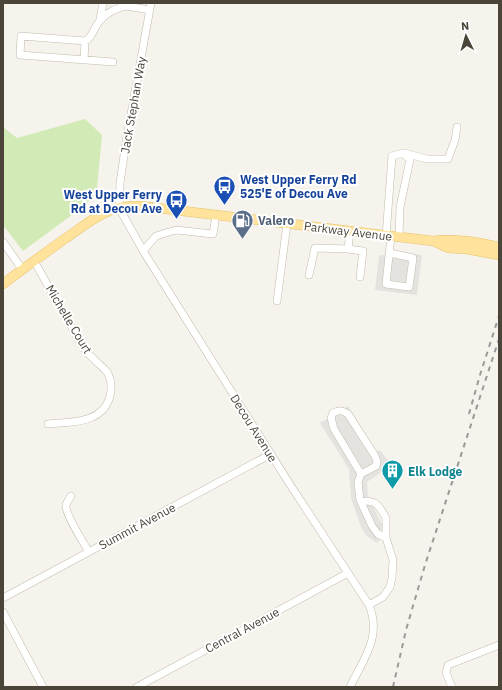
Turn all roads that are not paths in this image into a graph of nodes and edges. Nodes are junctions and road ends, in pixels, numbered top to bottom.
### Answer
1 (103, 3) edge
2 (122, 5) edge
3 (150, 6) edge
4 (100, 20) junction
5 (85, 41) junction
6 (84, 60) junction
7 (113, 62) dead end
8 (457, 127) dead end
9 (403, 153) junction
10 (119, 208) junction
11 (216, 215) junction
12 (287, 224) junction
13 (350, 231) junction
14 (392, 236) junction
15 (433, 241) junction
16 (3, 242) edge
17 (499, 247) edge
18 (348, 249) junction
19 (143, 250) junction
20 (390, 253) junction
21 (499, 255) edge
22 (34, 260) junction
23 (22, 269) junction
24 (309, 275) dead end
25 (360, 277) dead end
26 (3, 284) edge
27 (277, 300) dead end
28 (48, 424) dead end
29 (270, 454) junction
30 (361, 474) junction
31 (71, 496) dead end
32 (360, 502) junction
33 (386, 538) junction
34 (89, 552) junction
35 (348, 573) junction
36 (3, 598) edge
37 (369, 605) junction
38 (3, 612) edge
39 (499, 645) edge
40 (43, 687) edge
41 (137, 687) edge
42 (350, 687) edge
43 (452, 687) edge

1 - 4 street
2 - 3 street
2 - 4 street
3 - 10 street, Jack Stephan Way
4 - 5 street
5 - 6 street
5 - 6 street
6 - 7 street
8 - 9 street
9 - 14 street
9 - 14 street
10 - 11 main road, Parkway Avenue
10 - 19 street, Decou Avenue
10 - 22 main road, Parkway Avenue
11 - 12 main road, Parkway Avenue
11 - 19 street
12 - 13 main road, Parkway Avenue
12 - 27 street
13 - 14 main road, Parkway Avenue
13 - 18 street
14 - 15 main road, Parkway Avenue
14 - 20 street
15 - 17 main road, Parkway Avenue
15 - 21 main road, Parkway Avenue
16 - 23 street
18 - 24 street
18 - 25 street
19 - 29 street, Decou Avenue
20 - 20 street
22 - 23 main road, Parkway Avenue
22 - 28 street, Michelle Court
23 - 26 main road, Parkway Avenue
29 - 34 street, Summit Avenue
29 - 35 street, Decou Avenue
30 - 30 street
30 - 32 street
31 - 34 street
32 - 33 street
32 - 33 street
33 - 37 street
34 - 36 street, Summit Avenue
35 - 37 street, Decou Avenue
35 - 41 street, Central Avenue
37 - 42 street, Decou Avenue
38 - 40 street
39 - 43 street

